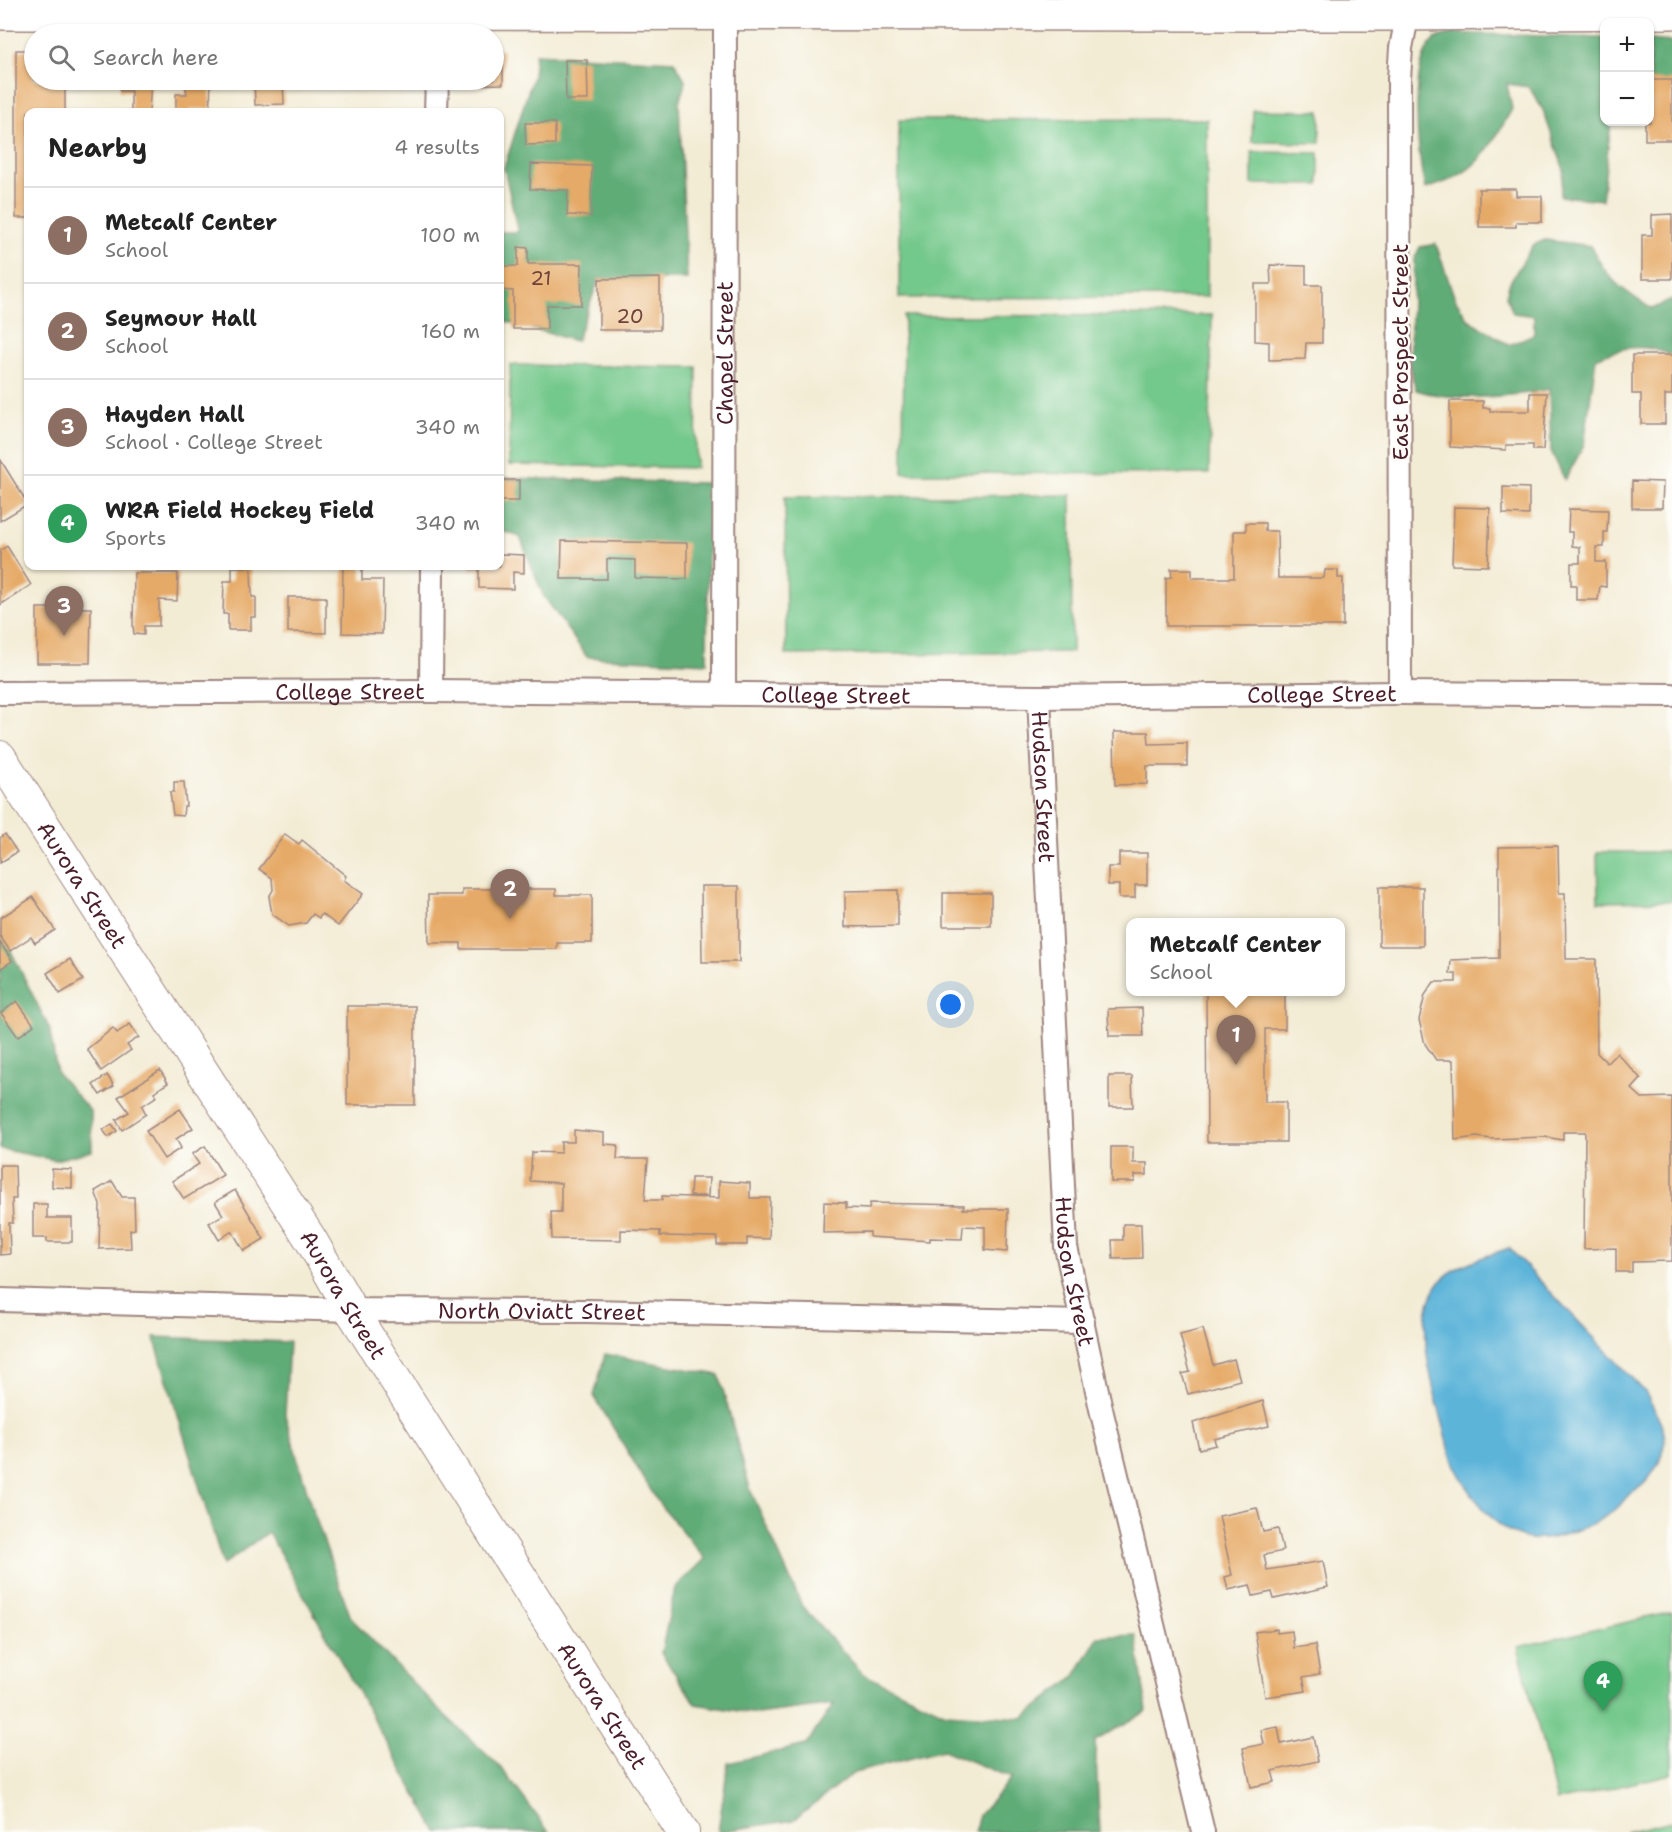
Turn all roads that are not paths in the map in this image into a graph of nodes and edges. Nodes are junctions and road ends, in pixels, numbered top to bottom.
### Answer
1 (1408, 6) edge
2 (15, 9) edge
3 (725, 12) junction
4 (1672, 12) edge
5 (438, 24) edge
6 (437, 90) edge
7 (436, 108) edge
8 (432, 570) edge
9 (431, 690) junction
10 (0, 693) edge
11 (724, 693) junction
12 (1400, 693) junction
13 (1672, 695) edge
14 (1039, 697) junction
15 (0, 757) edge
16 (0, 1300) edge
17 (351, 1310) junction
18 (1083, 1322) junction
19 (683, 1832) edge
20 (1203, 1832) edge

1 - 3 main road
1 - 4 main road
1 - 12 street, East Prospect Street
2 - 5 main road
3 - 5 main road
3 - 11 street, Chapel Street
6 - 7 street
8 - 9 street
9 - 10 street, College Street
9 - 11 street, College Street
11 - 14 street, College Street
12 - 13 street, College Street
12 - 14 street, College Street
14 - 18 street, Hudson Street
15 - 17 street, Aurora Street
16 - 17 street, North Oviatt Street
17 - 18 street, North Oviatt Street
17 - 19 street, Aurora Street
18 - 20 street, Hudson Street

